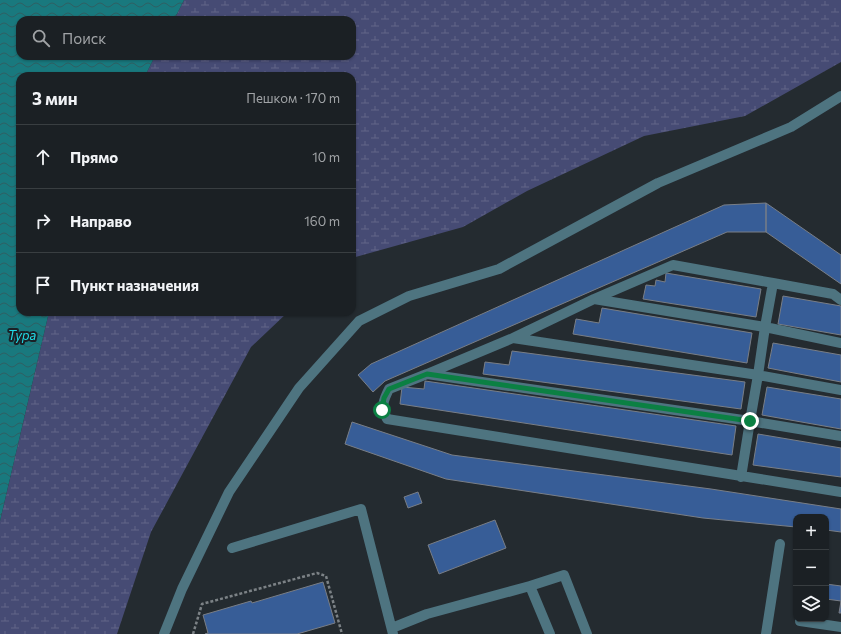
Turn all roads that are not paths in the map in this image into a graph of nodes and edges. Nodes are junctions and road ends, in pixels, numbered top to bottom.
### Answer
1 (841, 96) edge
2 (773, 283) junction
3 (594, 299) junction
4 (841, 300) edge
5 (765, 328) junction
6 (513, 338) junction
7 (841, 343) edge
8 (427, 374) junction
9 (758, 375) junction
10 (841, 390) edge
11 (750, 421) junction
12 (841, 436) edge
13 (741, 477) junction
14 (841, 492) edge
15 (780, 544) dead end
16 (232, 548) dead end
17 (530, 586) junction
18 (807, 622) edge
19 (841, 627) edge
20 (393, 631) edge
21 (164, 634) edge
22 (550, 634) edge
23 (587, 634) edge
24 (766, 634) edge

1 - 21 lane
2 - 3 lane
2 - 4 lane
2 - 5 lane
3 - 5 lane
3 - 6 lane
5 - 7 lane
5 - 9 lane
6 - 8 lane
6 - 9 lane
8 - 11 lane
8 - 13 lane
9 - 10 lane
9 - 11 lane
11 - 12 lane
11 - 13 lane
13 - 14 lane
15 - 24 lane
16 - 20 lane
17 - 20 lane
17 - 22 lane
17 - 23 lane
18 - 19 lane

